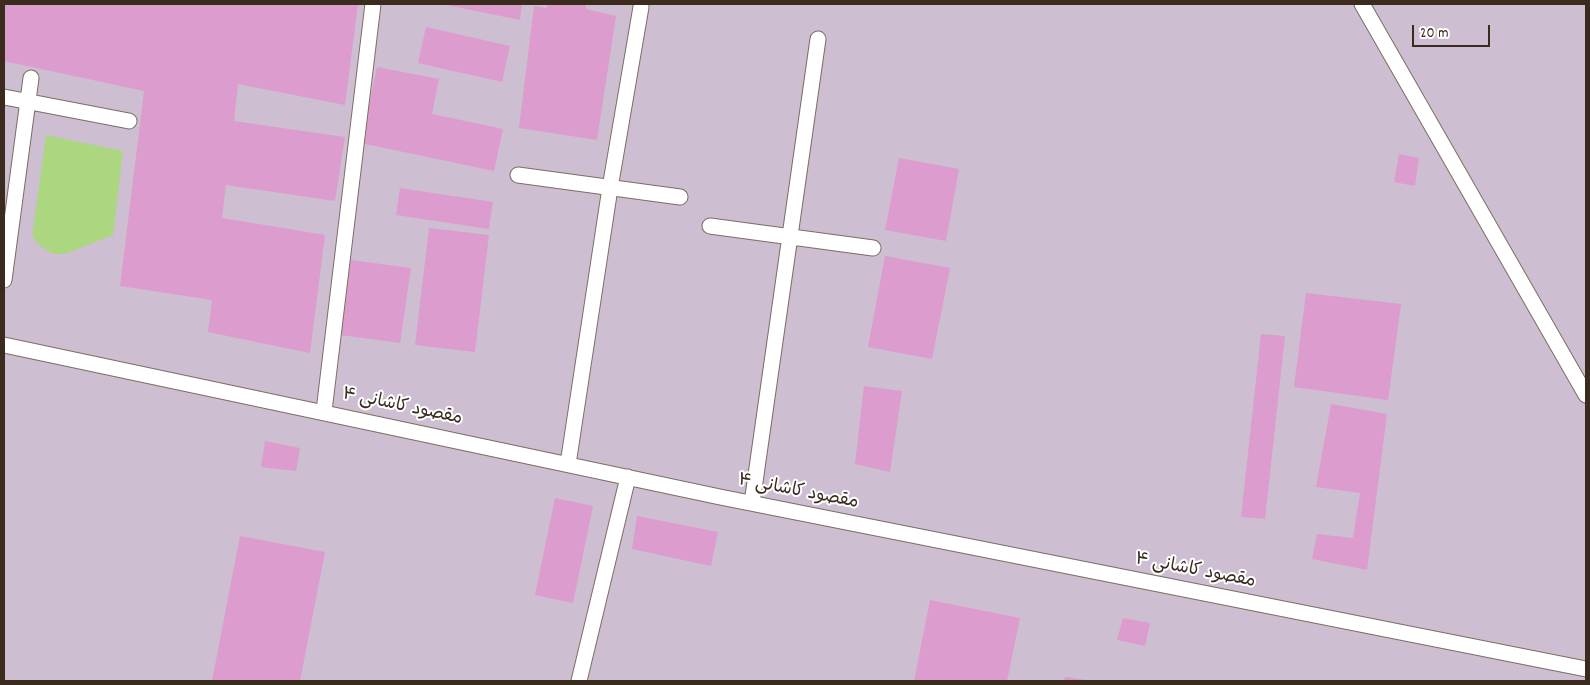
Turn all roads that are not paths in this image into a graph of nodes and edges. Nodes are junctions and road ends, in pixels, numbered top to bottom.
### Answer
1 (373, 4) edge
2 (1362, 4) edge
3 (642, 7) dead end
4 (818, 39) dead end
5 (31, 78) dead end
6 (4, 97) edge
7 (28, 102) junction
8 (129, 121) dead end
9 (518, 175) dead end
10 (610, 188) junction
11 (680, 197) dead end
12 (710, 226) dead end
13 (790, 237) junction
14 (873, 248) dead end
15 (4, 280) edge
16 (4, 345) edge
17 (1580, 372) edge
18 (1586, 396) edge
19 (324, 411) junction
20 (568, 464) junction
21 (628, 477) junction
22 (752, 503) junction
23 (1586, 669) edge
24 (579, 681) edge

1 - 19 lane
2 - 17 lane
3 - 10 lane
4 - 13 lane
5 - 7 lane
6 - 7 lane
7 - 8 lane
7 - 15 lane
9 - 10 lane
10 - 11 lane
10 - 20 lane
12 - 13 lane
13 - 14 lane
13 - 22 lane
16 - 19 lane, مقصود کاشانی ۴
17 - 18 lane
19 - 20 lane, مقصود کاشانی ۴
20 - 21 lane, مقصود کاشانی ۴
21 - 22 lane, مقصود کاشانی ۴
21 - 24 lane
22 - 23 lane, مقصود کاشانی ۴

